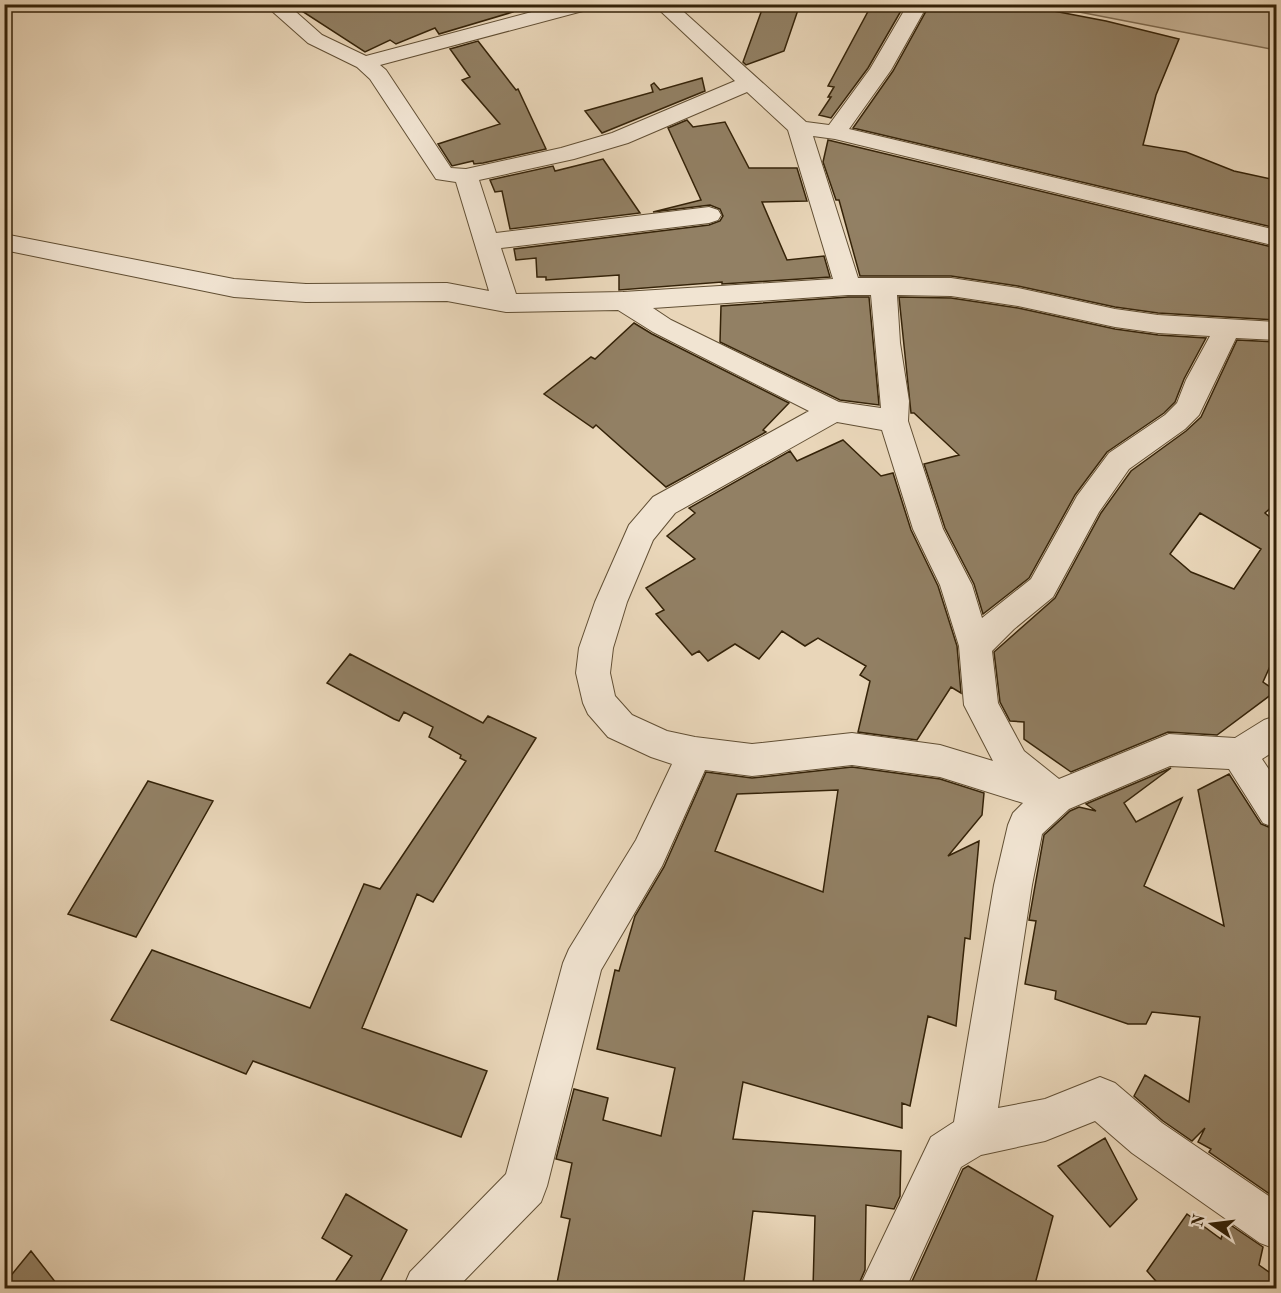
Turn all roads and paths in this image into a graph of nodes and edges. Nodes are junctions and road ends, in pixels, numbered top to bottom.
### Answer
1 (274, 4) edge
2 (587, 4) edge
3 (663, 4) edge
4 (918, 4) edge
5 (557, 8) edge
6 (364, 63) junction
7 (750, 83) junction
8 (799, 128) junction
9 (835, 132) junction
10 (466, 177) junction
11 (709, 215) dead end
12 (1276, 238) edge
13 (4, 242) edge
14 (489, 242) junction
15 (848, 285) junction
16 (884, 287) junction
17 (623, 301) junction
18 (506, 303) junction
19 (1227, 329) junction
20 (1276, 331) edge
21 (833, 411) junction
22 (894, 421) junction
23 (975, 646) junction
24 (1276, 731) edge
25 (695, 753) junction
26 (1239, 754) junction
27 (1056, 796) junction
28 (1276, 811) edge
29 (973, 1135) junction
30 (1276, 1227) edge
31 (426, 1288) edge
32 (882, 1288) edge

1 - 6 street
2 - 5 street
3 - 7 street
4 - 9 street
5 - 6 street
6 - 10 street
7 - 8 street
7 - 10 street
8 - 9 street
8 - 15 street
9 - 12 street
10 - 14 street
11 - 14 street
13 - 18 street
14 - 18 street
15 - 16 street
15 - 17 street
16 - 19 street
16 - 22 street
17 - 18 street
17 - 21 street
19 - 20 street
19 - 23 street
21 - 22 street
21 - 25 street
22 - 23 street
23 - 27 street
24 - 26 street
25 - 27 street
25 - 31 street
26 - 27 street
26 - 28 street
27 - 29 street
29 - 30 street
29 - 32 street

